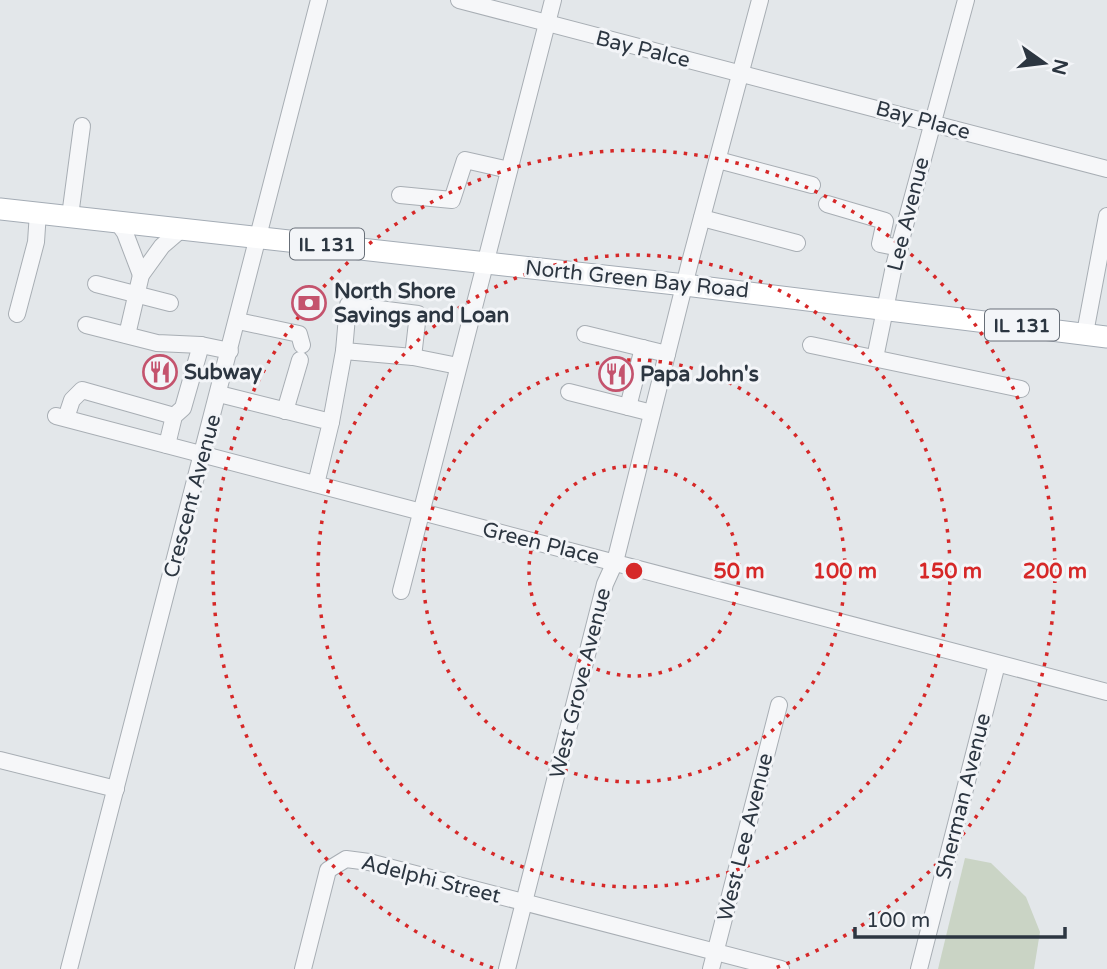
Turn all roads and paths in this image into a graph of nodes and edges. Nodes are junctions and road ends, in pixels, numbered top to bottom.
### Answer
1 (319, 0) edge
2 (459, 0) edge
3 (553, 0) edge
4 (760, 0) edge
5 (966, 0) edge
6 (547, 24) junction
7 (739, 73) junction
8 (932, 122) junction
9 (82, 126) dead end
10 (718, 160) junction
11 (1107, 169) edge
12 (509, 170) junction
13 (812, 185) dead end
14 (400, 195) dead end
15 (827, 204) dead end
16 (0, 209) edge
17 (37, 212) junction
18 (69, 216) junction
19 (1107, 216) edge
20 (702, 218) junction
21 (116, 220) junction
22 (183, 228) junction
23 (260, 236) junction
24 (797, 243) dead end
25 (900, 248) junction
26 (485, 262) junction
27 (141, 275) junction
28 (96, 284) dead end
29 (685, 285) junction
30 (137, 294) junction
31 (170, 303) dead end
32 (886, 308) junction
33 (17, 314) dead end
34 (238, 321) junction
35 (86, 324) dead end
36 (1085, 333) junction
37 (585, 334) dead end
38 (127, 335) junction
39 (1107, 337) edge
40 (201, 345) junction
41 (811, 345) dead end
42 (643, 348) junction
43 (230, 351) junction
44 (344, 351) junction
45 (667, 354) junction
46 (413, 357) junction
47 (875, 358) junction
48 (458, 366) junction
49 (1021, 389) dead end
50 (569, 392) dead end
51 (219, 394) junction
52 (628, 407) junction
53 (285, 411) junction
54 (652, 414) junction
55 (174, 416) junction
56 (331, 422) junction
57 (167, 445) junction
58 (203, 454) junction
59 (316, 484) junction
60 (420, 512) junction
61 (615, 562) junction
62 (401, 591) dead end
63 (997, 664) junction
64 (1107, 692) edge
65 (779, 705) dead end
66 (0, 760) edge
67 (116, 789) junction
68 (524, 902) junction
69 (716, 951) junction
70 (69, 969) edge
71 (303, 969) edge
72 (507, 969) edge
73 (711, 969) edge
74 (781, 969) edge
75 (919, 969) edge

1 - 23 street, Crescent Avenue
2 - 6 street
3 - 6 street
4 - 7 street, West Grove Avenue
5 - 8 street, Lee Avenue
6 - 7 street, Bay Palce
6 - 12 street
7 - 8 street, Bay Place
7 - 10 street, West Grove Avenue
8 - 11 street, Bay Place
8 - 25 street, Lee Avenue
9 - 18 street
10 - 13 street
10 - 20 street, West Grove Avenue
12 - 14 street
12 - 26 street
15 - 25 street
16 - 17 main road, North Green Bay Road / IL 131
17 - 18 main road, North Green Bay Road / IL 131
17 - 33 street
18 - 21 main road, North Green Bay Road / IL 131
19 - 36 street
20 - 24 street
20 - 29 street, West Grove Avenue
21 - 22 main road, North Green Bay Road / IL 131
21 - 27 street
22 - 23 main road, North Green Bay Road / IL 131
22 - 27 street
23 - 26 main road, North Green Bay Road / IL 131
23 - 34 street, Crescent Avenue
25 - 32 street, Lee Avenue
26 - 29 main road, North Green Bay Road / IL 131
26 - 48 street
27 - 30 street
28 - 30 street
29 - 32 main road, North Green Bay Road / IL 131
29 - 45 street, West Grove Avenue
30 - 31 street
30 - 38 street
32 - 36 main road, North Green Bay Road / IL 131
32 - 47 street, Lee Avenue
34 - 43 street, Crescent Avenue
34 - 53 street
35 - 38 street
36 - 39 main road, North Green Bay Road / IL 131
37 - 42 street
38 - 40 street
40 - 43 street
40 - 55 street
41 - 47 street
42 - 45 street
42 - 52 street
43 - 51 street, Crescent Avenue
44 - 46 street
44 - 46 street
44 - 56 street
45 - 54 street, West Grove Avenue
46 - 48 street
47 - 49 street
48 - 60 street
50 - 52 street
51 - 53 street
51 - 58 street, Crescent Avenue
52 - 54 street
53 - 56 street
54 - 61 street, West Grove Avenue
55 - 57 street
55 - 57 street, Green Place
56 - 59 street
57 - 58 street, Green Place
58 - 59 street, Green Place
58 - 67 street, Crescent Avenue
59 - 60 street, Green Place
60 - 61 street, Green Place
60 - 62 street
61 - 63 street, Green Place
61 - 68 street, West Grove Avenue
63 - 64 street, Green Place
63 - 75 street, Sherman Avenue
65 - 69 street, West Lee Avenue
66 - 67 street
67 - 70 street, Crescent Avenue
68 - 69 street, Adelphi Street
68 - 71 street, Adelphi Street
68 - 72 street, West Grove Avenue
69 - 73 street, West Lee Avenue
69 - 74 street, Adelphi Street

